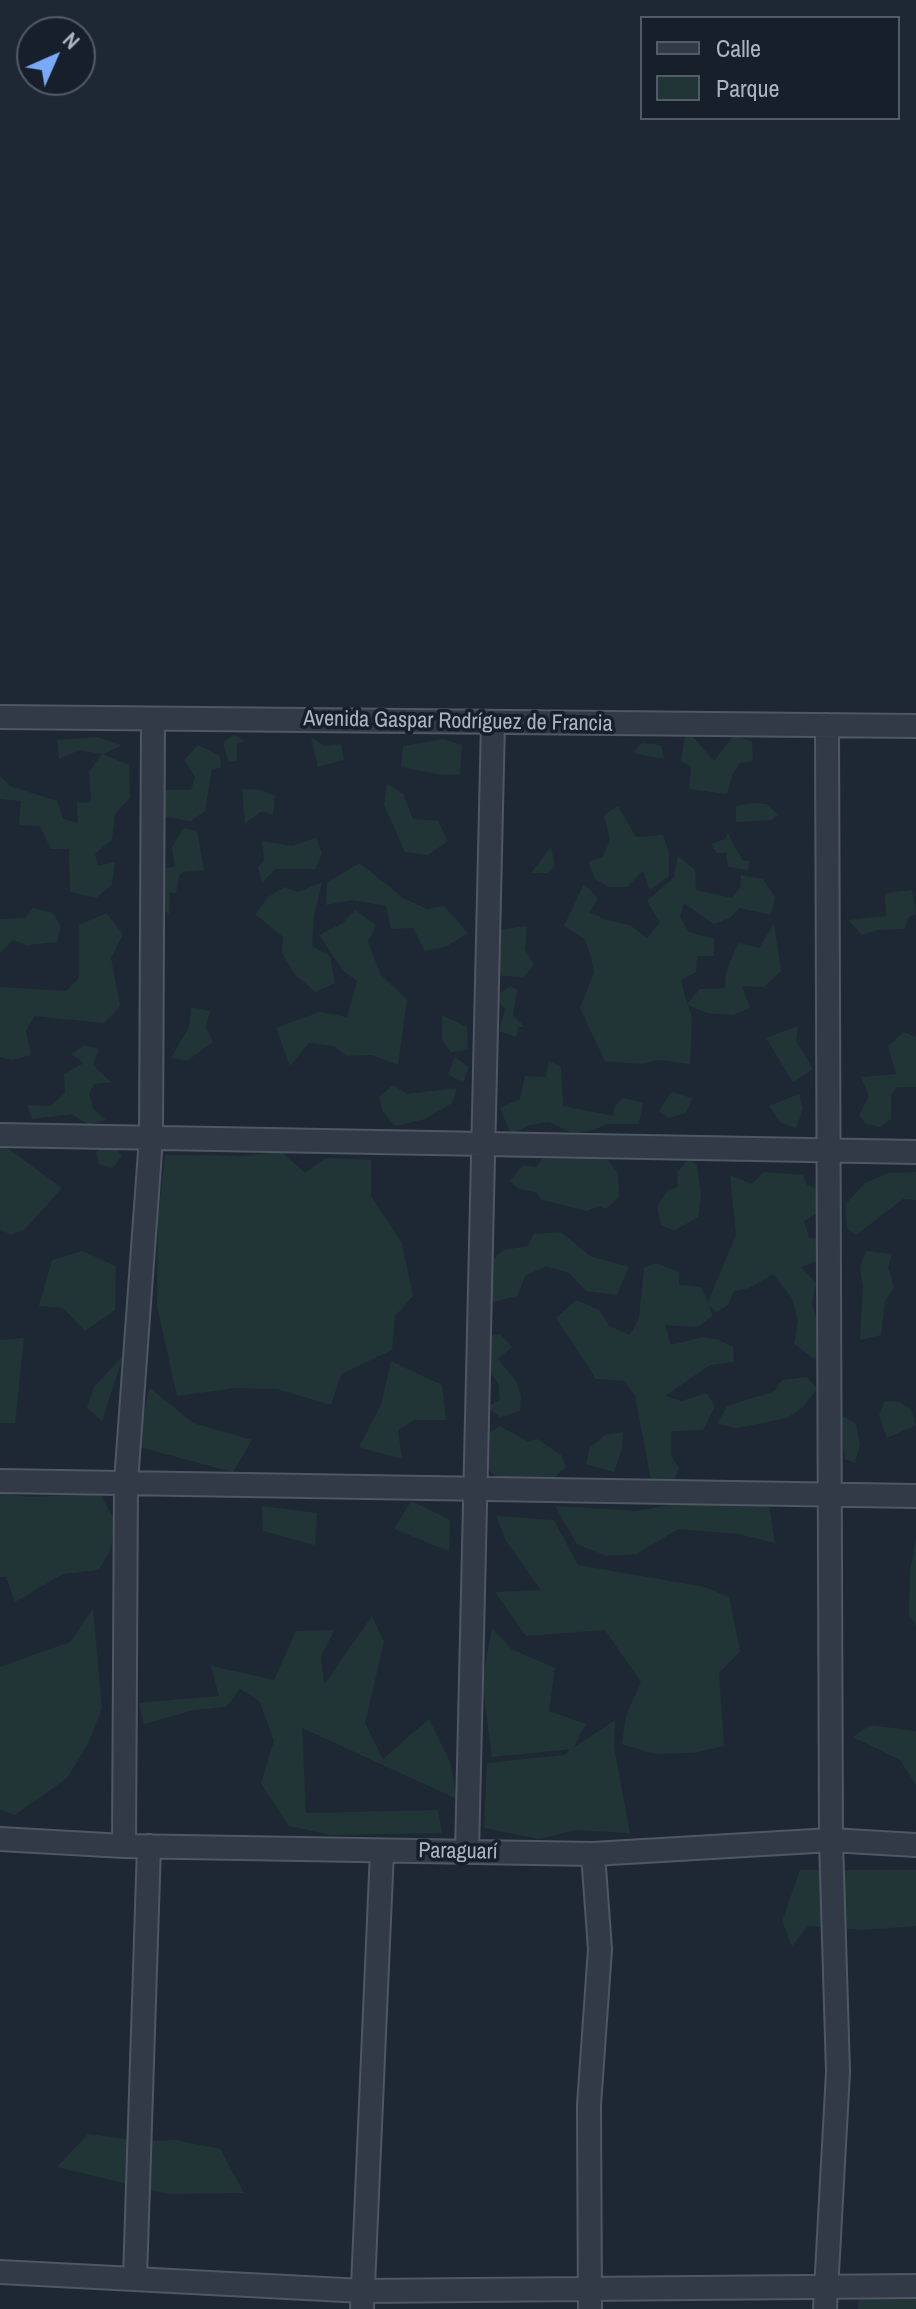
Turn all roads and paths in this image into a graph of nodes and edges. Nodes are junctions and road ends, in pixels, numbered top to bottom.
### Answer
1 (0, 717) edge
2 (153, 719) junction
3 (493, 722) junction
4 (827, 725) junction
5 (916, 726) edge
6 (0, 1135) edge
7 (151, 1138) junction
8 (484, 1144) junction
9 (830, 1151) junction
10 (916, 1152) edge
11 (0, 1481) edge
12 (126, 1482) junction
13 (476, 1489) junction
14 (831, 1495) junction
15 (916, 1496) edge
16 (0, 1839) edge
17 (831, 1840) junction
18 (916, 1845) edge
19 (124, 1846) junction
20 (149, 1846) junction
21 (382, 1851) junction
22 (467, 1852) junction
23 (593, 1854) junction
24 (0, 2272) edge
25 (135, 2278) junction
26 (825, 2284) junction
27 (916, 2286) edge
28 (590, 2298) edge
29 (362, 2300) edge
30 (825, 2309) edge

1 - 2 street, Avenida Gaspar Rodríguez de Francia
2 - 3 street, Avenida Gaspar Rodríguez de Francia
2 - 7 street
3 - 4 street, Avenida Gaspar Rodríguez de Francia
3 - 8 street
4 - 5 street, Avenida Gaspar Rodríguez de Francia
4 - 9 street
6 - 7 street
7 - 8 street
7 - 12 street
8 - 9 street
8 - 13 street
9 - 10 street
9 - 14 street
11 - 12 street
12 - 13 street
12 - 19 street
13 - 14 street
13 - 22 street
14 - 15 street
14 - 17 street
16 - 19 street, Paraguarí
17 - 18 street, Paraguarí
17 - 23 street, Paraguarí
17 - 26 street
19 - 20 street, Paraguarí
20 - 21 street, Paraguarí
20 - 25 street
21 - 22 street, Paraguarí
21 - 29 street
22 - 23 street, Paraguarí
23 - 28 street
24 - 25 street
25 - 29 street
26 - 27 street
26 - 28 street
26 - 30 street
28 - 29 street

